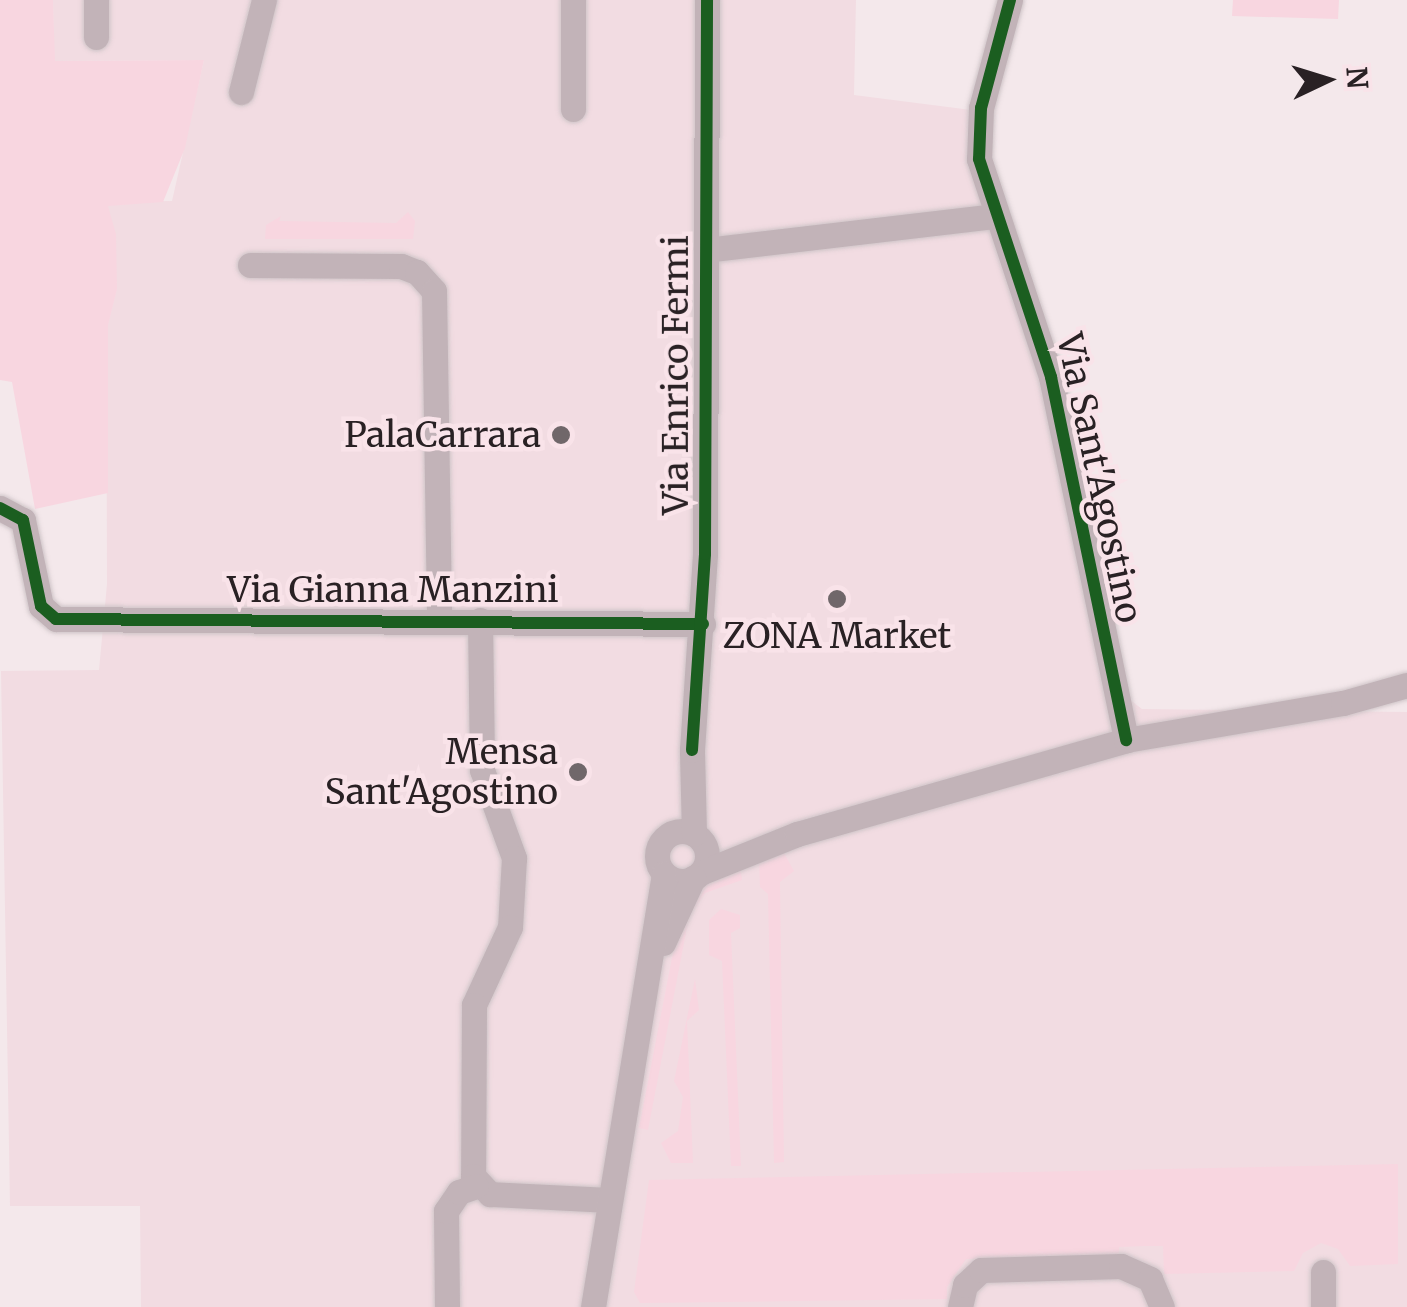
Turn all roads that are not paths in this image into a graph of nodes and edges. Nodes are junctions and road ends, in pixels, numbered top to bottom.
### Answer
1 (96, 0) edge
2 (264, 0) edge
3 (573, 0) edge
4 (707, 0) edge
5 (1010, 0) edge
6 (96, 37) dead end
7 (241, 92) dead end
8 (572, 110) dead end
9 (994, 216) junction
10 (706, 250) junction
11 (250, 265) dead end
12 (0, 508) edge
13 (438, 619) junction
14 (480, 620) junction
15 (703, 624) junction
16 (1407, 685) edge
17 (1126, 740) junction
18 (689, 837) junction
19 (747, 850) junction
20 (664, 874) junction
21 (697, 875) junction
22 (651, 970) junction
23 (476, 1186) junction
24 (607, 1200) junction
25 (1322, 1272) dead end
26 (447, 1307) edge
27 (593, 1307) edge
28 (960, 1307) edge
29 (1162, 1307) edge
30 (1323, 1307) edge

1 - 6 street
2 - 7 street
3 - 8 street
4 - 10 street, Via Enrico Fermi
5 - 9 street, Via Sant'Agostino
9 - 10 street
9 - 17 street, Via Sant'Agostino
10 - 15 street, Via Enrico Fermi
11 - 13 street
12 - 13 street, Via Gianna Manzini
13 - 14 street, Via Gianna Manzini
14 - 15 street, Via Gianna Manzini
14 - 23 street
15 - 18 street, Via Enrico Fermi
16 - 17 street
17 - 19 street
18 - 19 street
18 - 20 street
18 - 21 street
19 - 21 street
20 - 21 street
20 - 22 street
21 - 22 street
22 - 24 street
23 - 24 street
23 - 26 street
24 - 27 street
25 - 30 street
28 - 29 street

